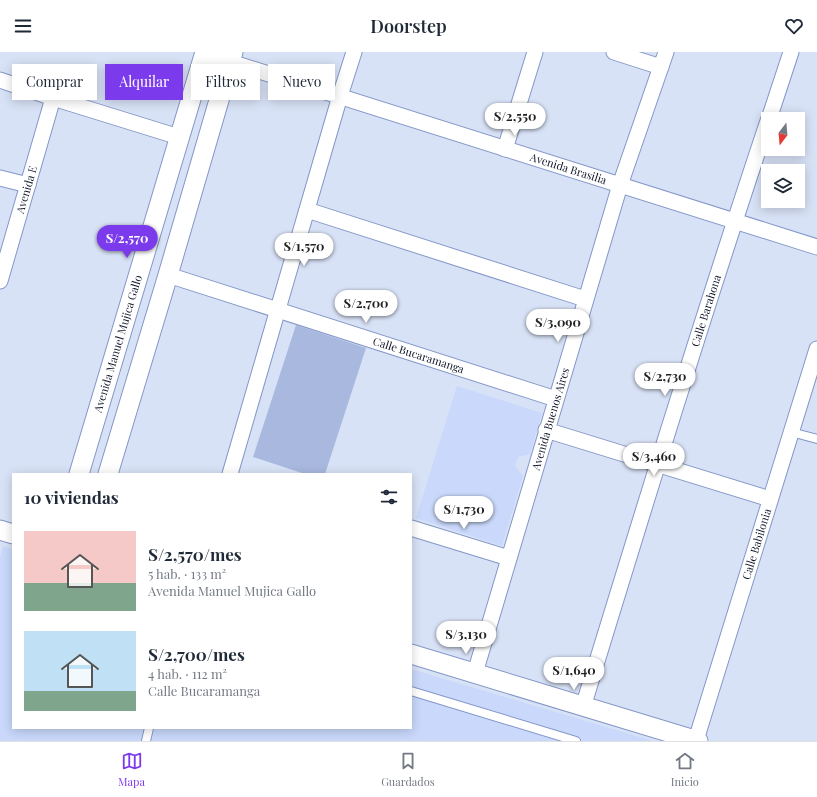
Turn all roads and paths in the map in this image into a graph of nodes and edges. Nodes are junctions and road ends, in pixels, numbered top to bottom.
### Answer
1 (354, 52) edge
2 (535, 52) edge
3 (614, 52) edge
4 (666, 52) edge
5 (791, 52) edge
6 (205, 53) edge
7 (231, 57) edge
8 (661, 67) junction
9 (0, 80) edge
10 (12, 84) edge
11 (340, 96) junction
12 (52, 100) edge
13 (60, 100) edge
14 (771, 112) edge
15 (180, 137) junction
16 (761, 141) edge
17 (505, 148) junction
18 (0, 178) edge
19 (28, 185) junction
20 (620, 185) junction
21 (307, 210) junction
22 (735, 221) junction
23 (817, 247) edge
24 (168, 275) junction
25 (0, 281) edge
26 (586, 299) junction
27 (277, 310) junction
28 (817, 349) edge
29 (556, 399) junction
30 (546, 430) junction
31 (791, 432) junction
32 (817, 439) edge
33 (658, 464) junction
34 (79, 473) edge
35 (108, 473) edge
36 (231, 473) edge
37 (770, 499) junction
38 (412, 528) edge
39 (0, 530) edge
40 (12, 534) edge
41 (509, 558) junction
42 (412, 654) edge
43 (475, 673) junction
44 (412, 691) edge
45 (583, 707) junction
46 (149, 729) edge
47 (146, 741) edge
48 (576, 741) edge
49 (697, 741) edge

1 - 11 street
2 - 17 street
3 - 8 street
4 - 8 street, Avenida Buenos Aires
5 - 14 street, Calle Barahona
6 - 7 street, Avenida Brasilia
6 - 15 street, Avenida Manuel Mujica Gallo
7 - 11 street, Avenida Brasilia
7 - 24 street
8 - 20 street, Avenida Buenos Aires
9 - 10 street
11 - 17 street, Avenida Brasilia
11 - 21 street
12 - 19 street, Avenida E
13 - 15 street
15 - 34 street, Avenida Manuel Mujica Gallo
16 - 22 street, Calle Barahona
17 - 20 street, Avenida Brasilia
18 - 19 street
19 - 25 street, Avenida E
20 - 22 street, Avenida Brasilia
20 - 26 street, Avenida Buenos Aires
21 - 26 street
21 - 27 street
22 - 23 street, Avenida Brasilia
22 - 33 street, Calle Barahona
24 - 27 street, Calle Bucaramanga
24 - 35 street
26 - 29 street, Avenida Buenos Aires
27 - 29 street, Calle Bucaramanga
27 - 36 street
28 - 31 street, Calle Babilonia
29 - 30 street, Avenida Buenos Aires
30 - 33 street
30 - 41 street, Avenida Buenos Aires
31 - 32 lane
31 - 37 street, Calle Babilonia
33 - 37 street
33 - 45 street, Calle Barahona
37 - 49 street, Calle Babilonia
38 - 41 street
39 - 40 street
41 - 43 street, Avenida Buenos Aires
42 - 43 street
43 - 45 street
44 - 48 lane
45 - 49 street
46 - 47 lane

